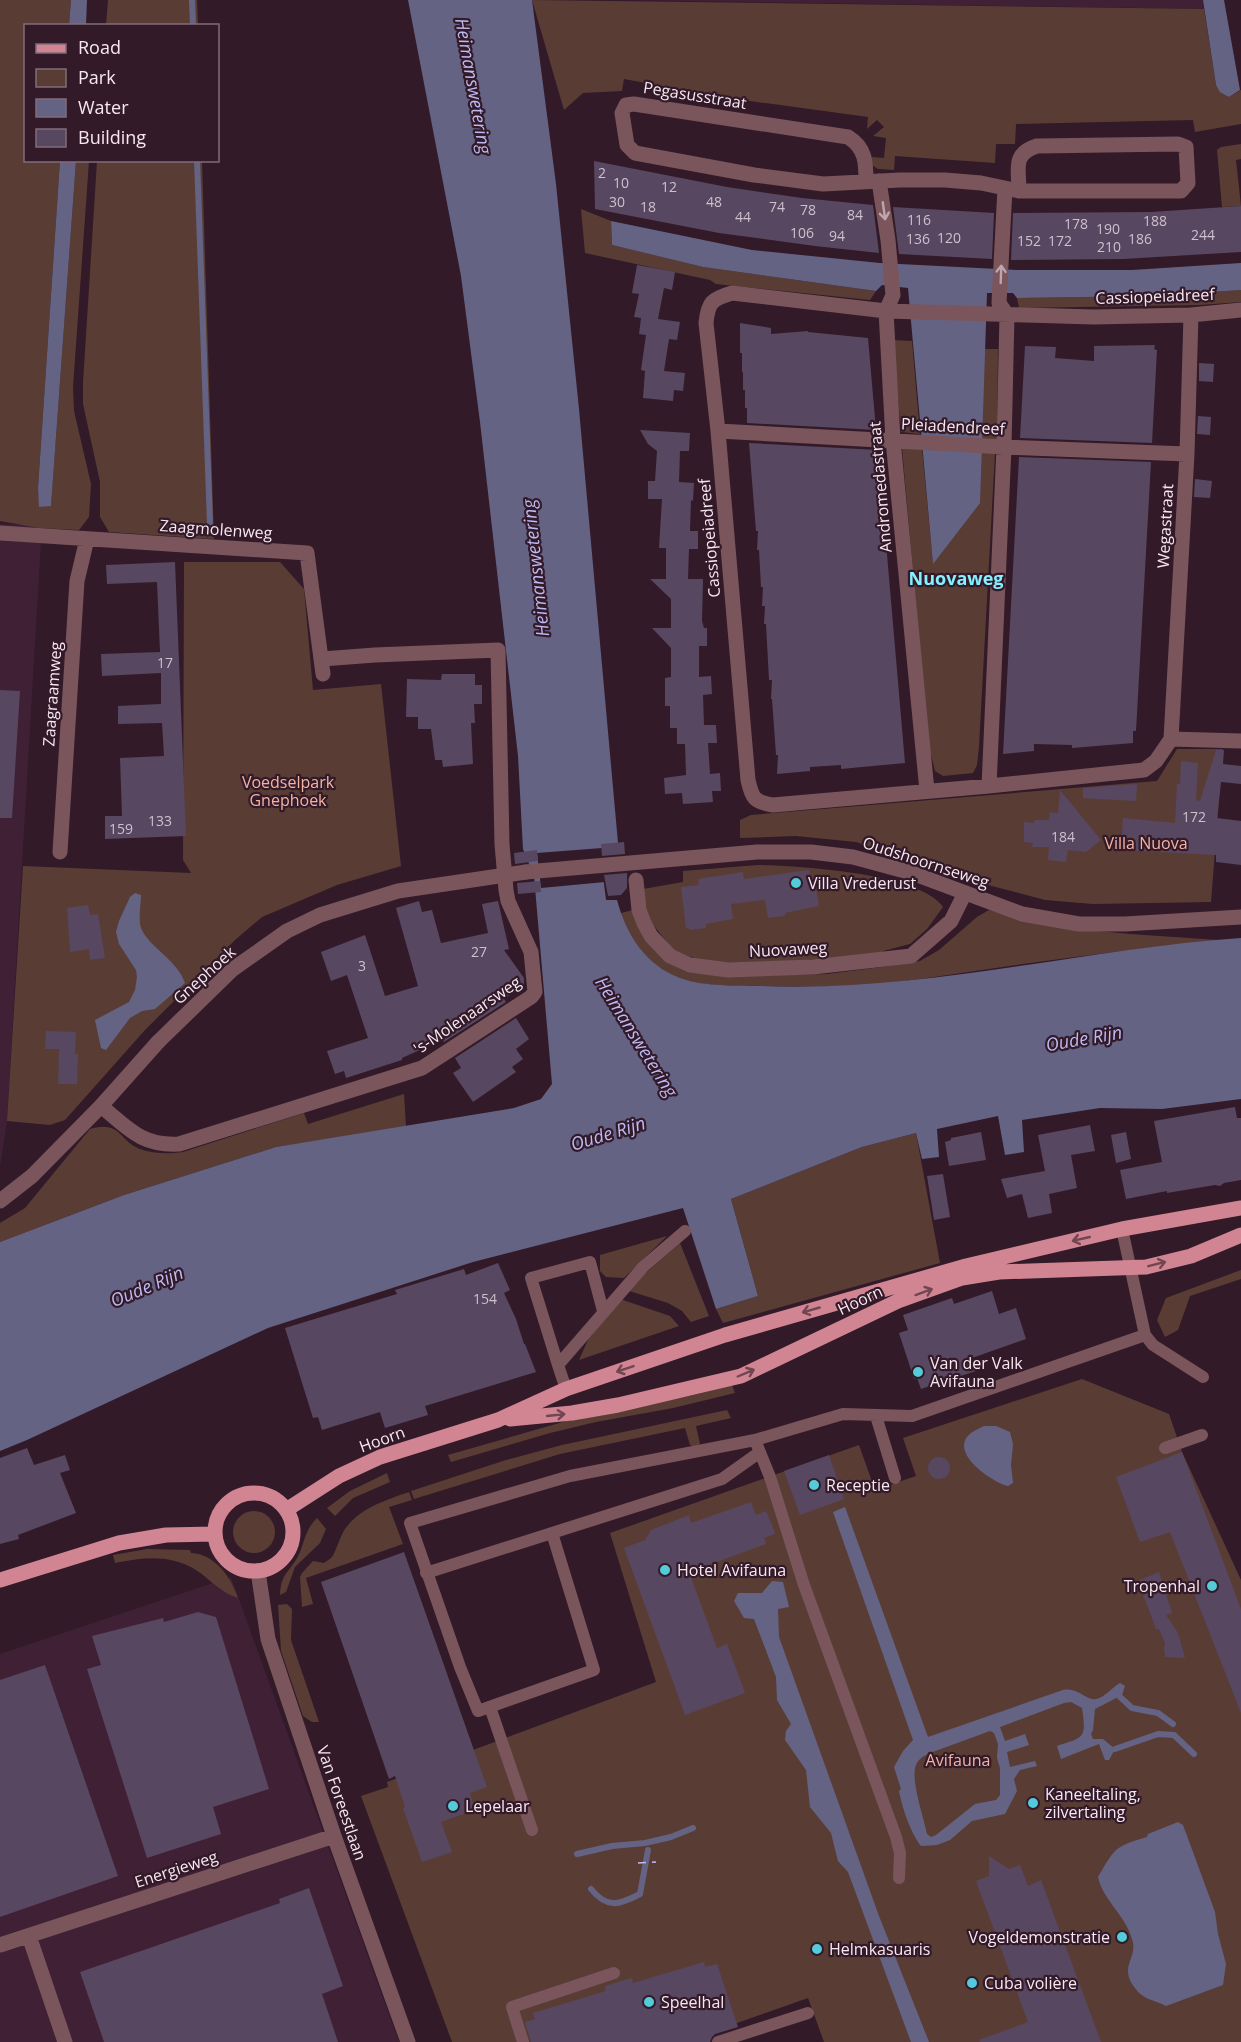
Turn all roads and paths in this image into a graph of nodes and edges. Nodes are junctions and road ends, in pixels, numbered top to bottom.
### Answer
1 (873, 182) junction
2 (1012, 190) junction
3 (1003, 309) junction
4 (1241, 310) edge
5 (885, 311) junction
6 (1191, 315) junction
7 (718, 431) junction
8 (893, 441) junction
9 (1004, 447) junction
10 (1187, 454) junction
11 (0, 533) edge
12 (87, 539) junction
13 (323, 667) joint
14 (1170, 739) junction
15 (1241, 741) edge
16 (989, 786) junction
17 (927, 791) junction
18 (60, 852) dead end
19 (526, 872) joint
20 (636, 880) dead end
21 (965, 893) junction
22 (1241, 917) edge
23 (101, 1106) junction
24 (0, 1201) edge
25 (1241, 1208) edge
26 (1122, 1229) junction
27 (685, 1231) dead end
28 (1241, 1235) edge
29 (1130, 1269) junction
30 (603, 1311) junction
31 (1145, 1335) junction
32 (558, 1365) junction
33 (1203, 1377) dead end
34 (566, 1389) junction
35 (876, 1416) junction
36 (498, 1420) junction
37 (1202, 1435) dead end
38 (755, 1440) junction
39 (1165, 1448) dead end
40 (760, 1452) junction
41 (895, 1478) dead end
42 (286, 1510) junction
43 (552, 1533) junction
44 (215, 1534) junction
45 (258, 1571) junction
46 (426, 1573) junction
47 (0, 1580) edge
48 (490, 1707) junction
49 (532, 1830) dead end
50 (334, 1836) junction
51 (899, 1878) dead end
52 (29, 1936) junction
53 (0, 1945) edge
54 (614, 1973) dead end
55 (808, 2013) dead end
56 (65, 2042) edge
57 (408, 2042) edge
58 (523, 2042) edge
59 (718, 2042) edge

1 - 1 street, Pegasusstraat
1 - 2 street, Pegasusstraat
1 -> 5 street
2 - 2 street, Pegasusstraat
3 -> 2 street
3 - 5 street, Cassiopeiadreef
3 - 6 street, Cassiopeiadreef
3 - 9 street
4 - 6 street, Cassiopeiadreef
5 - 7 street, Cassiopeiadreef
5 - 8 street, Andromedastraat
6 - 10 street, Wegastraat
7 - 8 street, Pleiadendreef
7 - 17 street, Cassiopeiadreef
8 - 9 street, Pleiadendreef
8 - 17 street, Andromedastraat
9 - 10 street, Pleiadendreef
9 - 16 street
10 - 14 street, Wegastraat
11 - 12 street, Zaagmolenweg
12 - 13 street, Zaagmolenweg
12 - 18 street, Zaagraamweg
13 - 23 street, 's-Molenaarsweg
14 - 15 street
14 - 16 street, Cassiopeiadreef
16 - 17 street, Cassiopeiadreef
19 - 21 street, Oudshoornseweg
19 - 23 street, Gnephoek, bridge
20 - 21 street, Nuovaweg
21 - 22 street, Oudshoornseweg
23 - 24 street, Gnephoek
25 - 26 main road, Hoorn
26 - 29 lane
26 -> 34 main road, Hoorn
27 - 30 lane
29 -> 28 main road, Hoorn
29 - 31 lane
36 -> 29 main road, Hoorn
30 - 32 lane
30 - 32 lane
31 - 33 lane
31 - 35 lane
32 - 34 lane
34 - 36 main road, Hoorn
35 - 38 lane
35 - 41 lane
36 - 42 main road, Hoorn
37 - 39 lane
38 - 40 lane
38 - 46 lane
40 - 43 lane
40 - 51 lane
42 - 44 main road
42 - 45 main road
43 - 46 lane
43 - 48 lane
44 - 45 main road
44 - 47 main road
45 - 50 street, Van Foreestlaan
46 - 48 lane
48 - 49 lane
50 - 52 street, Energieweg
50 - 57 street, Van Foreestlaan
52 - 53 street, Energieweg
52 - 56 street
54 - 58 lane
55 - 59 lane

